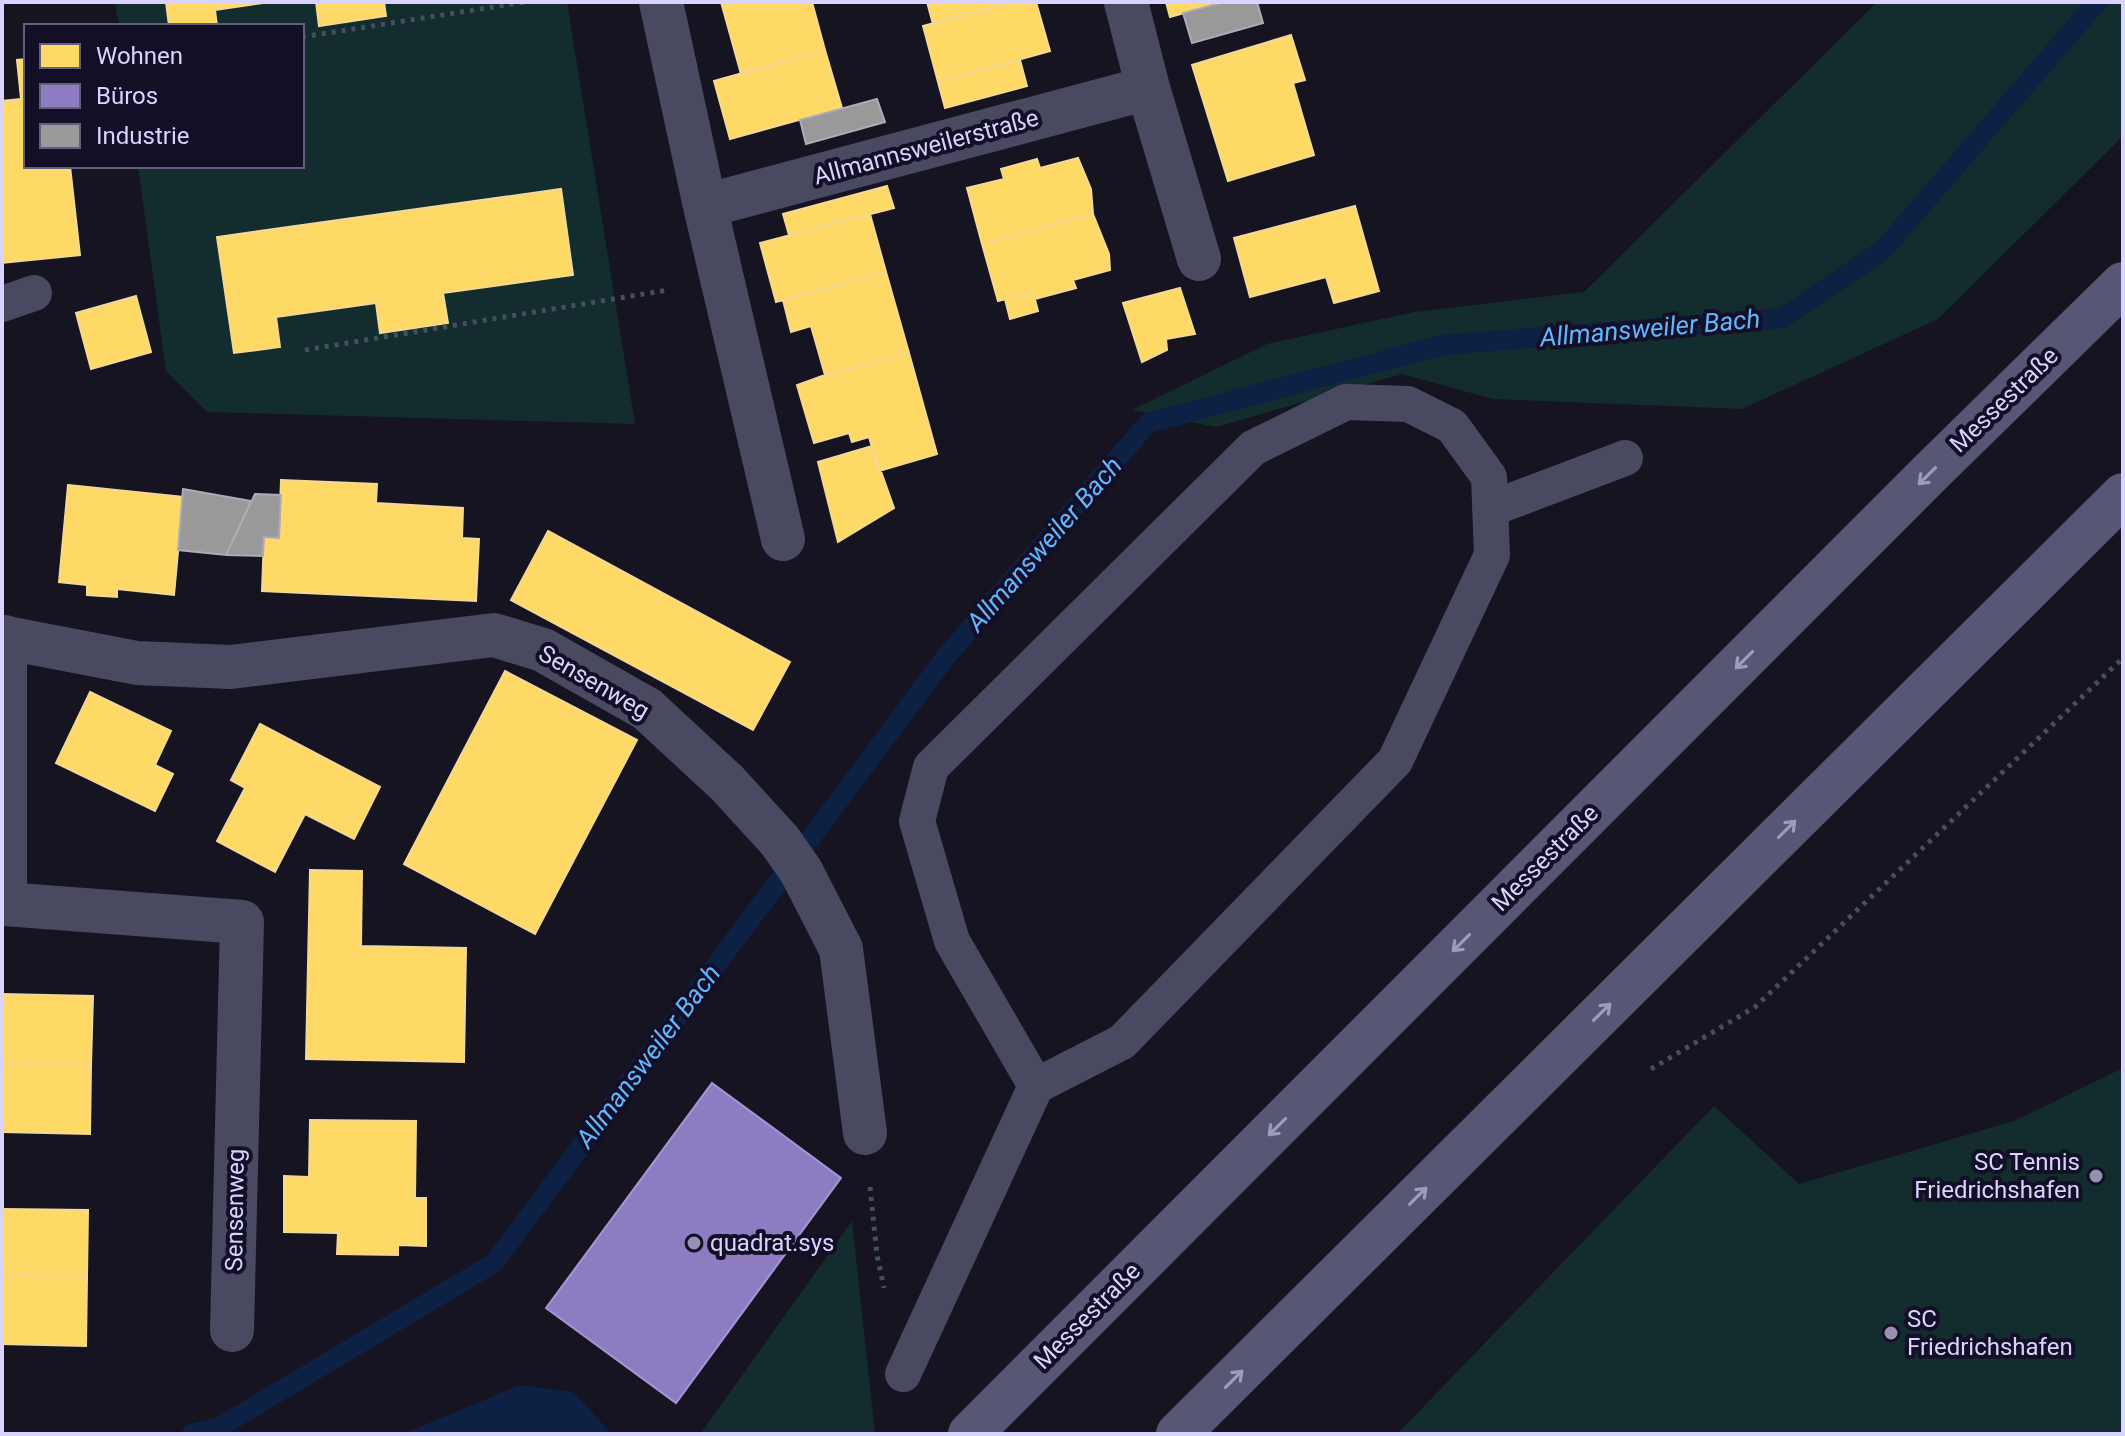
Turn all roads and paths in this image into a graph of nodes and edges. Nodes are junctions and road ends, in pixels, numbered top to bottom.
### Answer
1 (525, 2) edge
2 (661, 2) edge
3 (1126, 2) edge
4 (304, 37) edge
5 (1148, 88) junction
6 (705, 206) junction
7 (1199, 259) dead end
8 (724, 281) junction
9 (2123, 284) edge
10 (305, 350) dead end
11 (1625, 458) dead end
12 (2123, 495) edge
13 (1490, 509) junction
14 (783, 539) dead end
15 (4, 637) edge
16 (2123, 658) edge
17 (1651, 1069) dead end
18 (1036, 1086) junction
19 (865, 1133) joint
20 (232, 1330) dead end
21 (903, 1374) joint
22 (970, 1434) edge
23 (1178, 1434) edge

1 - 4 path
2 - 6 street
3 - 5 street
5 - 6 street, Allmannsweilerstraße
5 - 7 street
6 - 8 street
8 - 10 path
8 - 14 street
9 -> 22 street, Messestraße
11 - 13 lane
23 -> 12 street
13 - 18 lane
13 - 18 lane
15 - 19 street, Sensenweg
15 - 20 street, Sensenweg
16 - 17 path
18 - 21 lane
19 - 21 path

